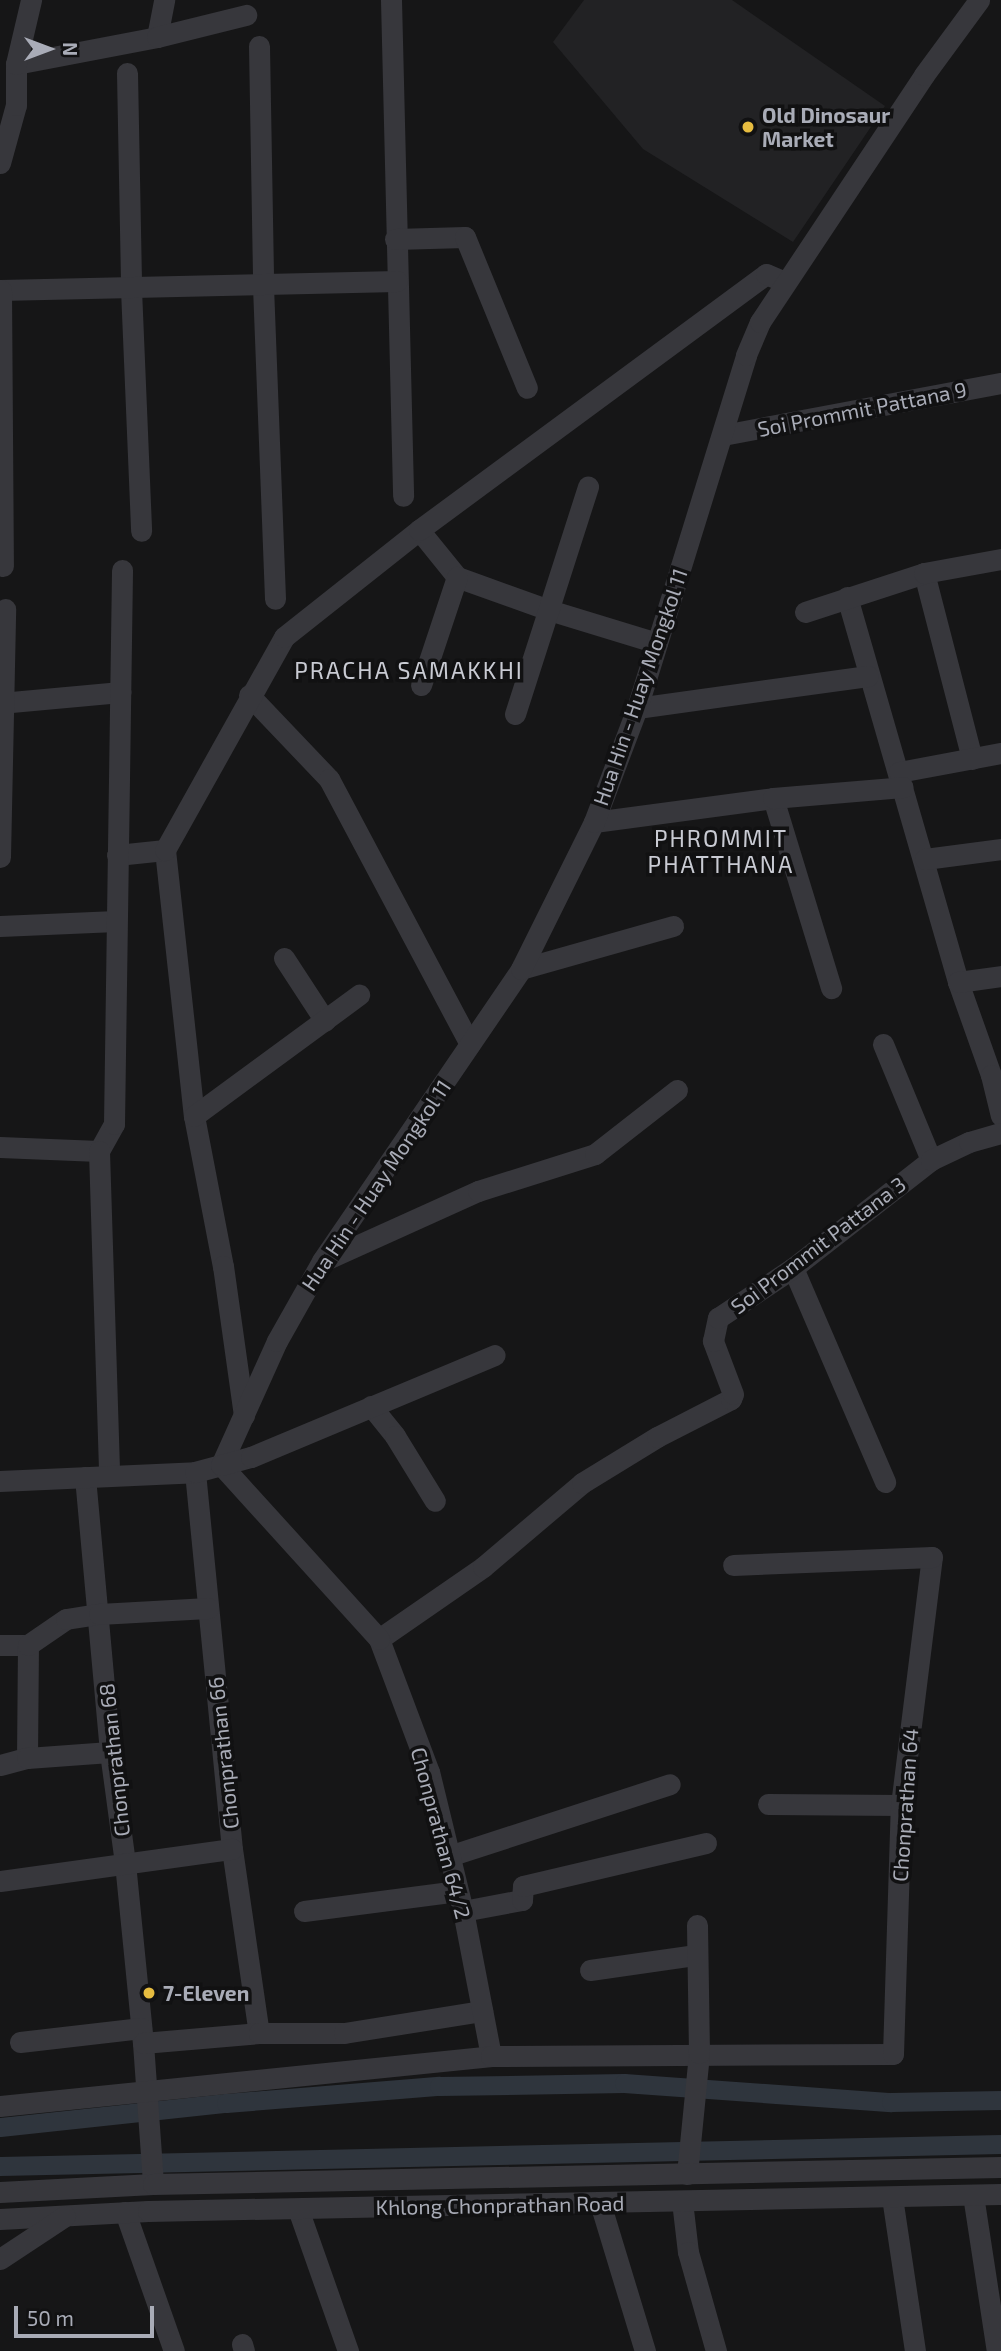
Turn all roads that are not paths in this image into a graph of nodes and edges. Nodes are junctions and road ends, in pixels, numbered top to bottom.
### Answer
1 (31, 0) edge
2 (164, 0) edge
3 (391, 0) edge
4 (979, 0) edge
5 (246, 15) dead end
6 (157, 37) junction
7 (259, 46) dead end
8 (16, 64) junction
9 (128, 73) dead end
10 (8, 100) edge
11 (0, 163) edge
12 (395, 239) junction
13 (397, 281) junction
14 (785, 282) junction
15 (263, 286) junction
16 (131, 289) junction
17 (1, 290) edge
18 (1001, 383) edge
19 (527, 388) dead end
20 (723, 435) junction
21 (588, 486) dead end
22 (403, 496) dead end
23 (419, 530) junction
24 (141, 531) dead end
25 (1001, 559) edge
26 (3, 566) dead end
27 (122, 570) dead end
28 (924, 573) junction
29 (457, 577) junction
30 (846, 597) junction
31 (275, 599) dead end
32 (5, 609) dead end
33 (549, 610) junction
34 (805, 612) dead end
35 (657, 643) junction
36 (868, 676) junction
37 (421, 685) dead end
38 (120, 692) junction
39 (249, 695) junction
40 (1, 703) edge
41 (637, 708) junction
42 (515, 714) dead end
43 (1001, 753) edge
44 (972, 759) junction
45 (901, 779) junction
46 (774, 798) junction
47 (594, 822) junction
48 (1001, 849) edge
49 (165, 850) junction
50 (117, 855) junction
51 (0, 857) edge
52 (925, 859) junction
53 (116, 921) junction
54 (0, 926) edge
55 (673, 926) dead end
56 (284, 958) dead end
57 (521, 969) junction
58 (1001, 976) edge
59 (958, 982) junction
60 (831, 988) dead end
61 (359, 995) dead end
62 (325, 1021) junction
63 (470, 1044) junction
64 (883, 1044) dead end
65 (996, 1074) edge
66 (677, 1090) dead end
67 (194, 1116) junction
68 (1001, 1116) edge
69 (1001, 1133) edge
70 (0, 1146) edge
71 (99, 1151) junction
72 (931, 1160) junction
73 (322, 1262) junction
74 (793, 1269) junction
75 (495, 1355) dead end
76 (371, 1406) junction
77 (244, 1417) junction
78 (221, 1465) junction
79 (195, 1472) junction
80 (109, 1475) junction
81 (85, 1477) junction
82 (0, 1481) edge
83 (885, 1482) dead end
84 (435, 1501) dead end
85 (733, 1565) dead end
86 (208, 1608) junction
87 (99, 1614) junction
88 (379, 1639) junction
89 (0, 1645) edge
90 (27, 1645) junction
91 (110, 1752) junction
92 (27, 1758) junction
93 (0, 1765) edge
94 (670, 1784) dead end
95 (768, 1804) dead end
96 (901, 1805) junction
97 (706, 1843) dead end
98 (232, 1849) junction
99 (449, 1857) junction
100 (125, 1863) junction
101 (0, 1881) edge
102 (461, 1901) junction
103 (304, 1911) dead end
104 (697, 1925) dead end
105 (696, 1955) junction
106 (590, 1970) dead end
107 (482, 2011) junction
108 (259, 2032) junction
109 (142, 2036) junction
110 (20, 2042) dead end
111 (699, 2053) junction
112 (491, 2056) junction
113 (146, 2090) junction
114 (0, 2106) edge
115 (1001, 2167) edge
116 (687, 2174) junction
117 (495, 2179) junction
118 (153, 2184) junction
119 (0, 2192) edge
120 (1001, 2194) edge
121 (973, 2195) junction
122 (892, 2197) junction
123 (682, 2201) junction
124 (600, 2203) junction
125 (496, 2206) junction
126 (298, 2208) junction
127 (125, 2212) junction
128 (67, 2215) junction
129 (0, 2219) edge
130 (0, 2259) edge
131 (174, 2351) edge
132 (348, 2351) edge
133 (645, 2351) edge
134 (716, 2351) edge
135 (915, 2351) edge
136 (997, 2351) edge

1 - 8 street
2 - 6 street
3 - 12 street
4 - 14 street, Hua Hin - Huay Mongkol 11
5 - 6 street
6 - 8 street
7 - 15 street
8 - 10 street
9 - 16 street
10 - 11 street
12 - 13 street
12 - 19 street
13 - 15 street
13 - 22 street
14 - 20 street, Hua Hin - Huay Mongkol 11
14 - 23 street
15 - 16 street
15 - 31 street
16 - 17 street
16 - 24 street
17 - 26 street
18 - 20 street, Soi Prommit Pattana 9
20 - 35 street, Hua Hin - Huay Mongkol 11
21 - 33 street
23 - 29 street
23 - 39 street
25 - 28 street
27 - 38 street
28 - 30 street
28 - 44 street
29 - 33 street
29 - 37 street
30 - 34 street
30 - 36 street
32 - 40 street
33 - 35 street
33 - 42 street
35 - 41 street, Hua Hin - Huay Mongkol 11
36 - 41 street
36 - 45 street
38 - 40 street
38 - 50 street
39 - 49 street
39 - 63 street
40 - 51 street
41 - 47 street, Hua Hin - Huay Mongkol 11
43 - 44 street
44 - 45 street
45 - 46 street
45 - 52 street
46 - 47 street
46 - 60 street
47 - 57 street, Hua Hin - Huay Mongkol 11
48 - 52 street
49 - 50 street
49 - 67 street
50 - 53 street
52 - 59 street
53 - 54 street
53 - 71 street
55 - 57 street
56 - 62 street
57 - 63 street, Hua Hin - Huay Mongkol 11
58 - 59 street
59 - 65 street
61 - 62 street
62 - 67 street
63 - 73 street, Hua Hin - Huay Mongkol 11
64 - 72 street
65 - 68 street
66 - 73 street
67 - 77 street
69 - 72 street, Soi Prommit Pattana 3
70 - 71 street
71 - 80 street
72 - 74 street, Soi Prommit Pattana 3
73 - 77 street, Hua Hin - Huay Mongkol 11
74 - 83 street
74 - 88 street, Soi Prommit Pattana 3
75 - 76 street
76 - 78 street
76 - 84 street
77 - 78 street, Hua Hin - Huay Mongkol 11
78 - 79 street
78 - 88 street, Chonprathan 64/2
79 - 80 street
79 - 86 street, Chonprathan 66
80 - 81 street
81 - 82 street
81 - 87 street, Chonprathan 68
85 - 96 street, Chonprathan 64
86 - 87 street
86 - 98 street, Chonprathan 66
87 - 90 street
87 - 91 street, Chonprathan 68
88 - 99 street, Chonprathan 64/2
89 - 90 street
90 - 92 street
91 - 92 street
91 - 100 street, Chonprathan 68
92 - 93 street
94 - 99 street
95 - 96 street
96 - 111 street, Chonprathan 64
97 - 102 street
98 - 100 street
98 - 108 street, Chonprathan 66
99 - 102 street, Chonprathan 64/2
100 - 101 street
100 - 109 street, Chonprathan 68
102 - 103 street
102 - 107 street, Chonprathan 64/2
104 - 105 street
105 - 106 street
105 - 111 street
107 - 108 street
107 - 112 street, Chonprathan 64/2
108 - 109 street
109 - 110 street
109 - 113 street, Chonprathan 68
111 - 112 street
111 - 116 street
112 - 113 street
113 - 114 street
113 - 118 street, Chonprathan 68
115 - 116 street, Khlong Chonprathan Road
116 - 117 street, Khlong Chonprathan Road
117 - 118 street, Khlong Chonprathan Road
117 - 125 street
118 - 119 street, Khlong Chonprathan Road
120 - 121 street, Khlong Chonprathan Road
121 - 122 street, Khlong Chonprathan Road
121 - 136 street
122 - 123 street, Khlong Chonprathan Road
122 - 135 street
123 - 124 street, Khlong Chonprathan Road
123 - 134 street
124 - 125 street, Khlong Chonprathan Road
124 - 133 street
125 - 126 street, Khlong Chonprathan Road
126 - 127 street, Khlong Chonprathan Road
126 - 132 street
127 - 128 street, Khlong Chonprathan Road
127 - 131 street
128 - 129 street, Khlong Chonprathan Road
128 - 130 street

